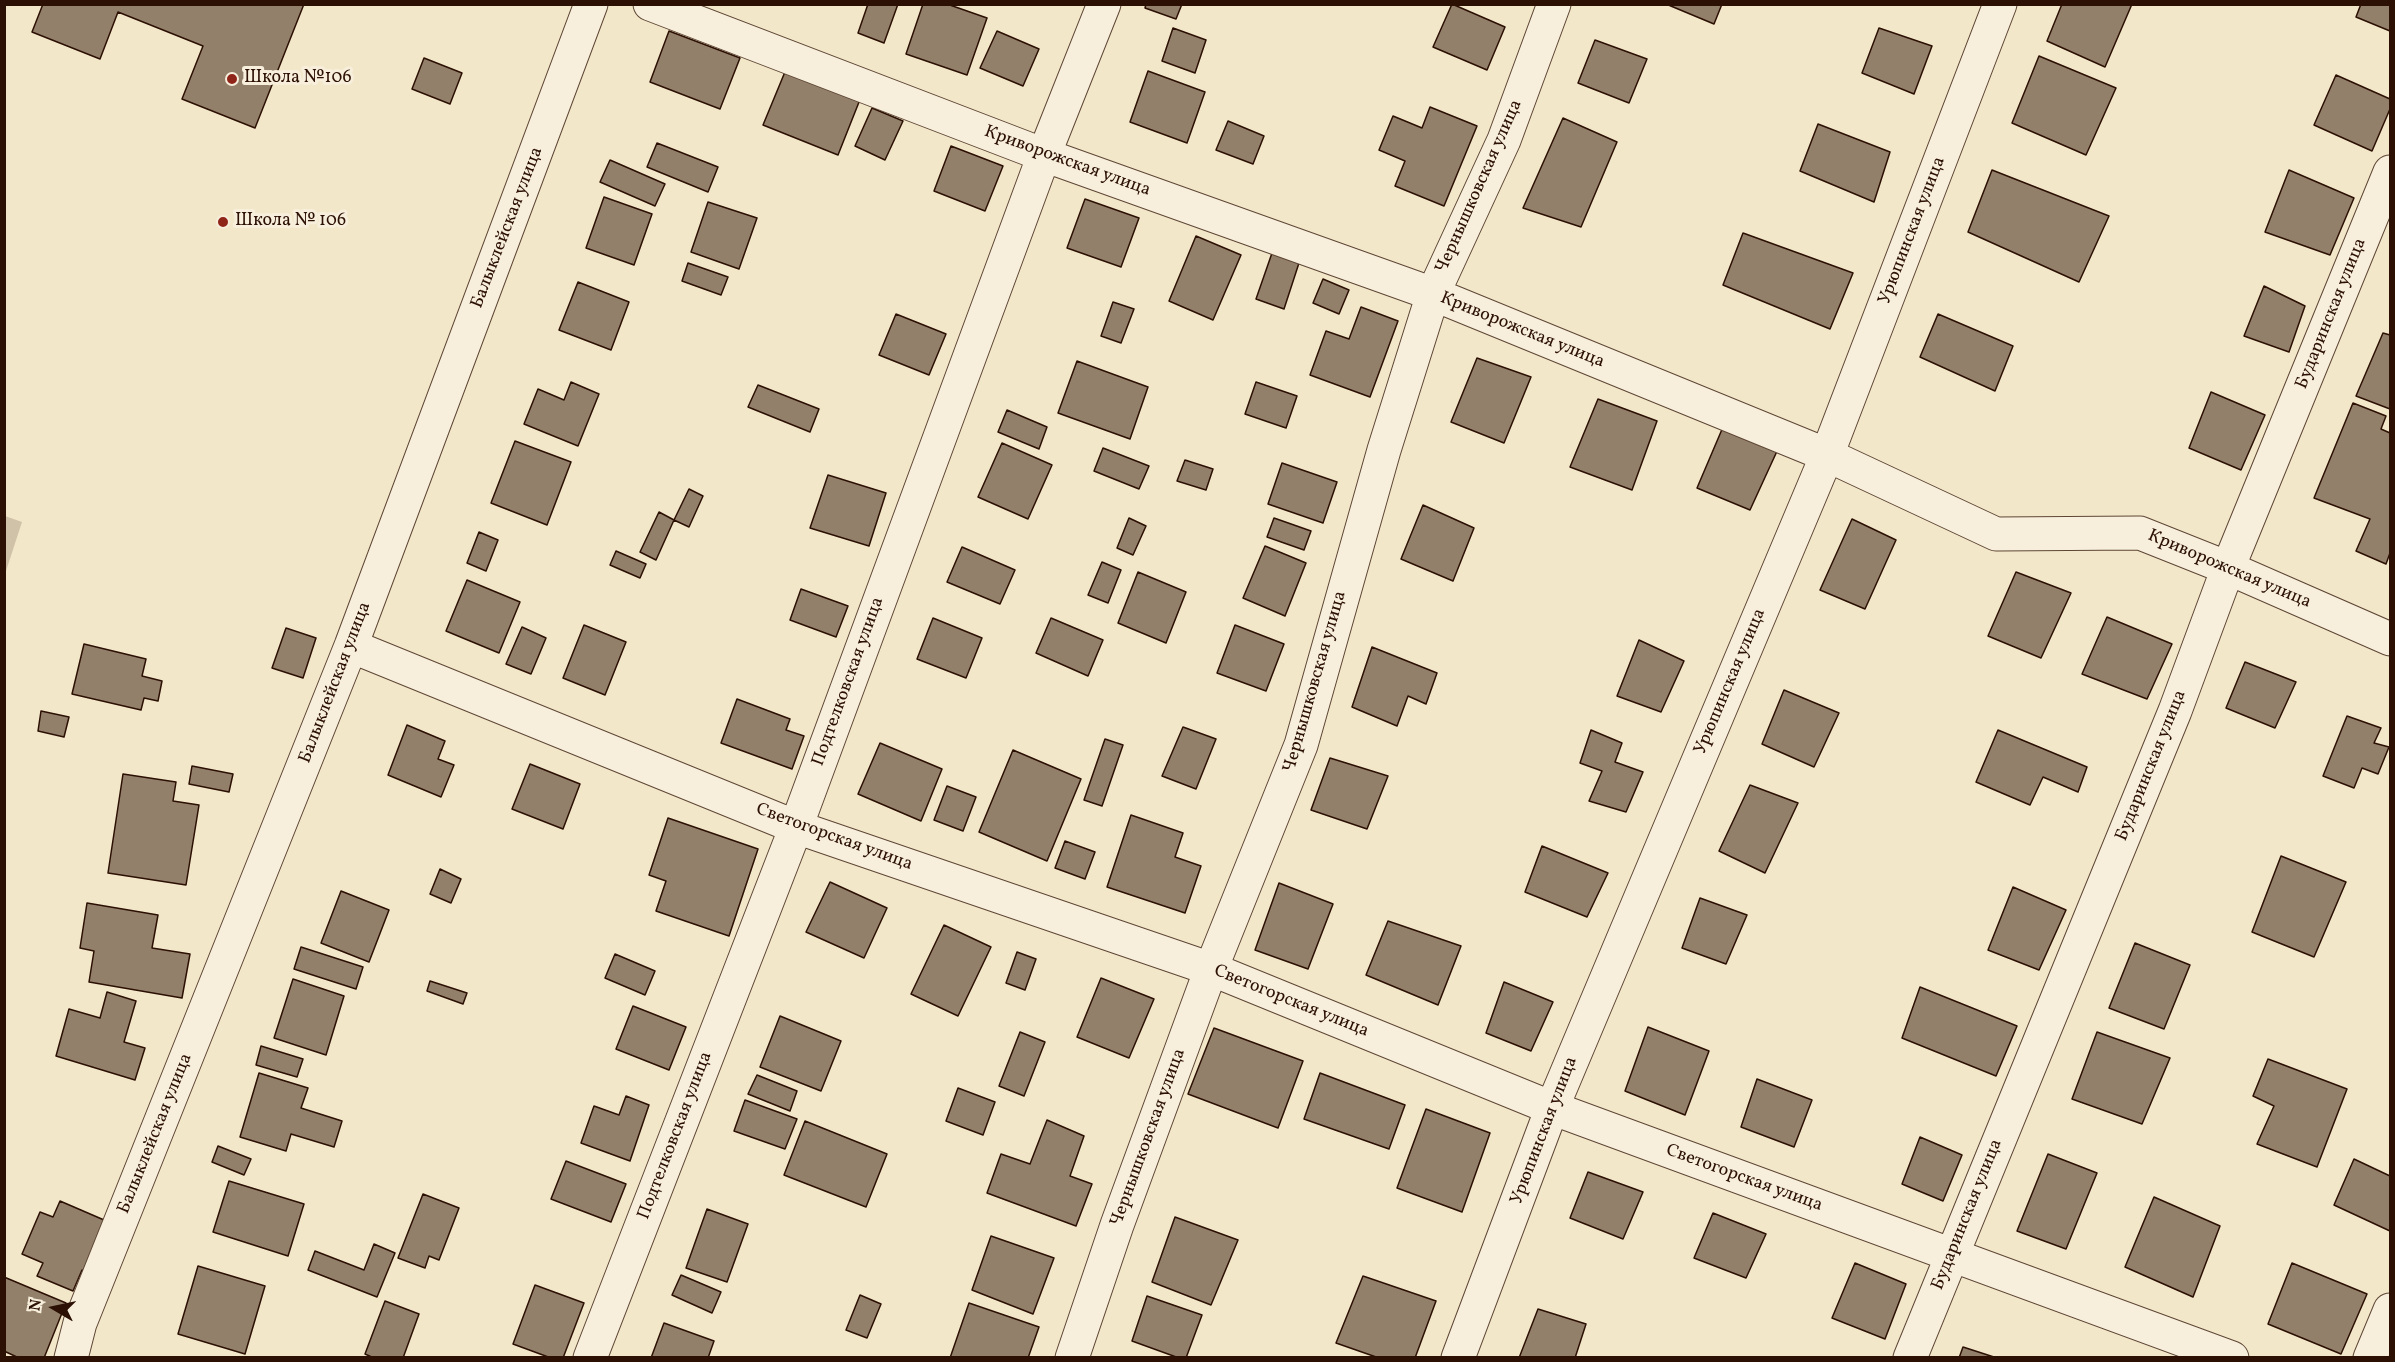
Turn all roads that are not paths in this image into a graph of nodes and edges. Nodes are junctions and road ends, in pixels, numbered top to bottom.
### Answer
1 (591, 4) edge
2 (650, 4) edge
3 (1104, 4) edge
4 (1554, 4) edge
5 (2000, 4) edge
6 (1044, 155) junction
7 (2391, 172) edge
8 (1433, 294) junction
9 (1827, 455) junction
10 (2228, 568) junction
11 (2391, 639) edge
12 (351, 646) junction
13 (796, 827) junction
14 (1211, 969) junction
15 (1552, 1108) junction
16 (1951, 1255) junction
17 (2391, 1310) edge
18 (71, 1358) edge
19 (590, 1358) edge
20 (1072, 1358) edge
21 (1458, 1358) edge
22 (1910, 1358) edge
23 (2232, 1358) edge
24 (2370, 1358) edge

1 - 12 street, Балыклейская улица
2 - 6 street, Криворожская улица
3 - 6 street, Подтелковская улица
4 - 8 street, Чернышковская улица
5 - 9 street, Урюпинская улица
6 - 8 street, Криворожская улица
6 - 13 street, Подтелковская улица
7 - 10 street, Бударинская улица
8 - 9 street, Криворожская улица
8 - 14 street, Чернышковская улица
9 - 10 street, Криворожская улица
9 - 15 street, Урюпинская улица
10 - 11 street, Криворожская улица
10 - 16 street, Бударинская улица
12 - 13 street, Светогорская улица
12 - 18 street, Балыклейская улица
13 - 14 street, Светогорская улица
13 - 19 street, Подтелковская улица
14 - 15 street, Светогорская улица
14 - 20 street, Чернышковская улица
15 - 16 street, Светогорская улица
15 - 21 street, Урюпинская улица
16 - 22 street, Бударинская улица
16 - 23 street, Светогорская улица
17 - 24 street

